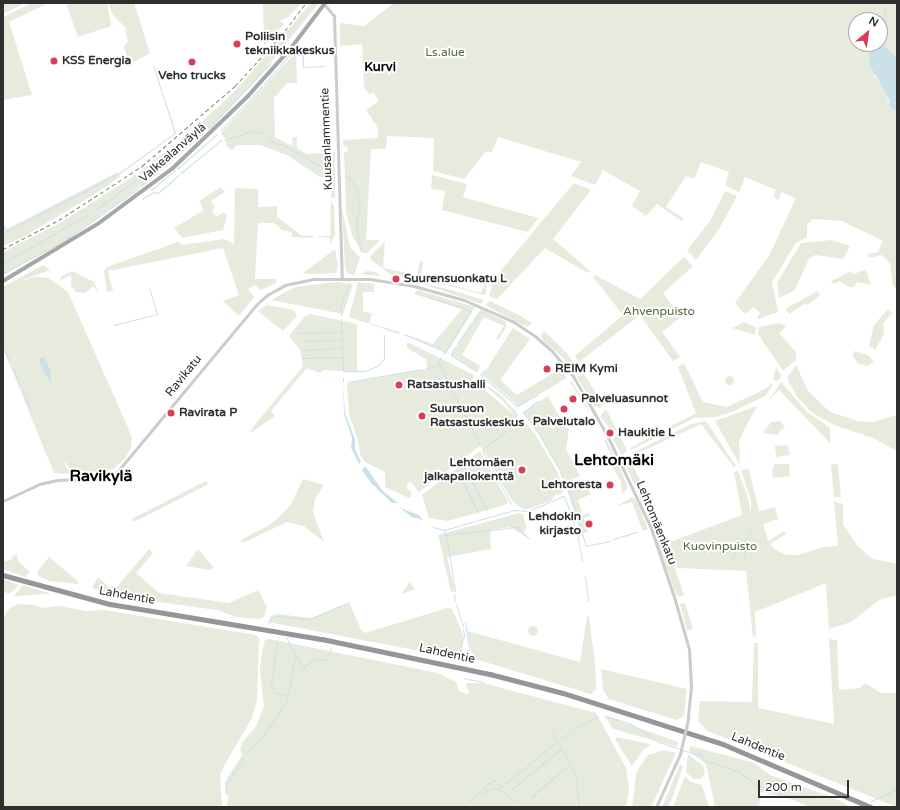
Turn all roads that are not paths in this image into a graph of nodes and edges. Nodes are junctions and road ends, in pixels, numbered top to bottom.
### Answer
1 (325, 4) edge
2 (342, 278) junction
3 (3, 281) edge
4 (285, 285) joint
5 (3, 501) edge
6 (3, 575) edge
7 (656, 807) edge
8 (871, 807) edge

1 - 2 street, Kuusanlammentie
1 - 3 main road, Valkealanväylä
2 - 4 street, Lehtomäenkatu
2 - 7 street, Lehtomäenkatu, bridge
4 - 5 street, Ravikatu
6 - 8 highway, Lahdentie

